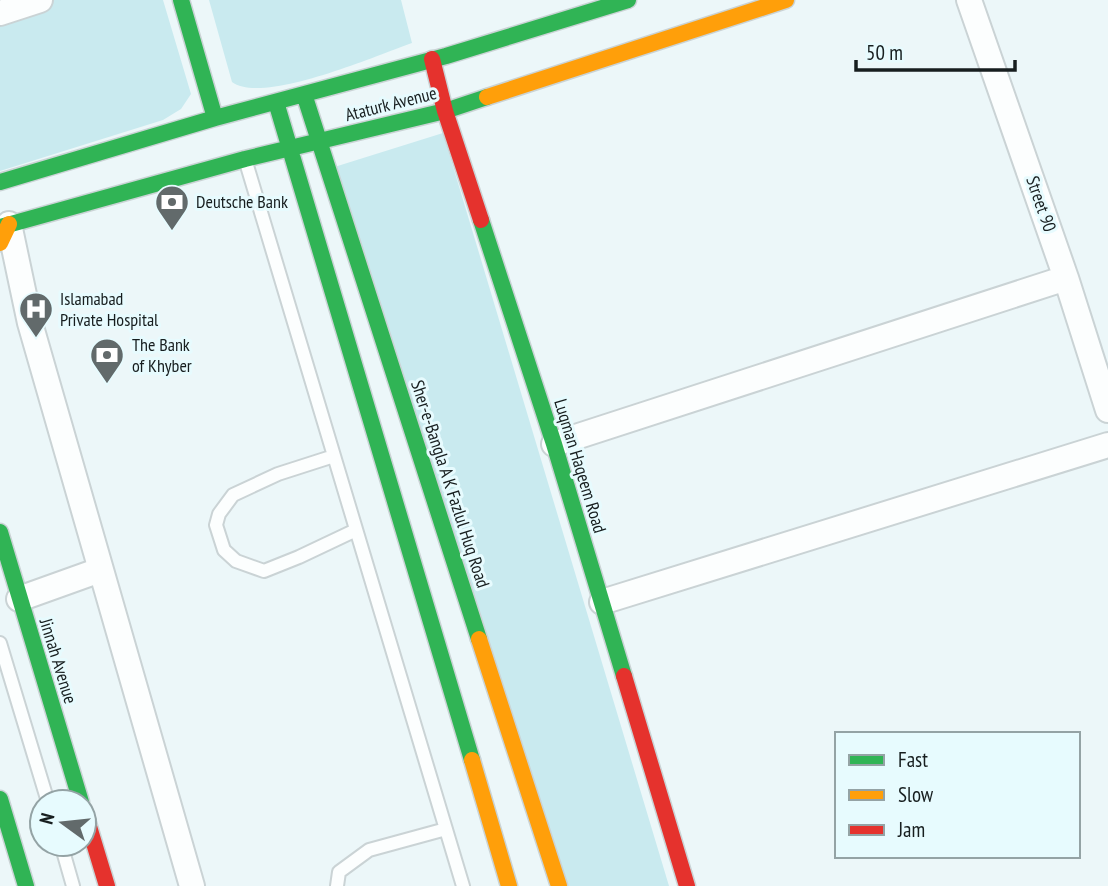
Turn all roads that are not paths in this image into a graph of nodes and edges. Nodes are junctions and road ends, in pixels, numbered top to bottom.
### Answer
1 (40, 0) edge
2 (181, 0) edge
3 (628, 0) edge
4 (786, 0) edge
5 (969, 0) edge
6 (0, 13) edge
7 (432, 59) junction
8 (304, 94) junction
9 (276, 102) junction
10 (445, 111) junction
11 (215, 118) junction
12 (319, 142) junction
13 (290, 149) junction
14 (245, 159) junction
15 (0, 181) edge
16 (3, 231) edge
17 (1066, 278) junction
18 (1108, 410) edge
19 (554, 444) junction
20 (1108, 445) edge
21 (334, 456) junction
22 (356, 530) junction
23 (0, 532) edge
24 (100, 570) junction
25 (19, 598) junction
26 (602, 602) junction
27 (0, 643) edge
28 (44, 788) edge
29 (78, 788) edge
30 (0, 799) edge
31 (446, 829) junction
32 (98, 856) edge
33 (65, 858) edge
34 (26, 886) edge
35 (74, 886) edge
36 (107, 886) edge
37 (192, 886) edge
38 (337, 886) edge
39 (463, 886) edge
40 (509, 886) edge
41 (557, 886) edge
42 (687, 886) edge

1 - 6 street
2 - 11 street
3 - 7 street, Ataturk Avenue
4 - 10 street, Ataturk Avenue
5 - 17 street, Street 90
7 - 8 street, Ataturk Avenue
7 - 10 street, Luqman Haqeem Road
8 - 9 street, Ataturk Avenue
8 - 12 street, Sher-e-Bangla A K Fazlul Huq Road
9 - 11 street, Ataturk Avenue
9 - 13 street
10 - 12 street, Ataturk Avenue
10 - 19 street, Luqman Haqeem Road
11 - 15 street, Ataturk Avenue
12 - 13 street, Ataturk Avenue
12 - 41 street, Sher-e-Bangla A K Fazlul Huq Road
13 - 14 street, Ataturk Avenue
13 - 40 street
14 - 16 street, Ataturk Avenue
14 - 21 lane
16 - 24 street
17 - 18 street, Street 90
17 - 19 street
19 - 26 street, Luqman Haqeem Road
20 - 26 street
21 - 22 lane
21 - 22 lane
22 - 31 lane
23 - 25 street, Jinnah Avenue
24 - 25 street
24 - 37 street
25 - 29 street, Jinnah Avenue
26 - 42 street, Luqman Haqeem Road
27 - 28 lane
30 - 34 street
31 - 38 lane
31 - 39 lane
32 - 36 street
33 - 35 lane

